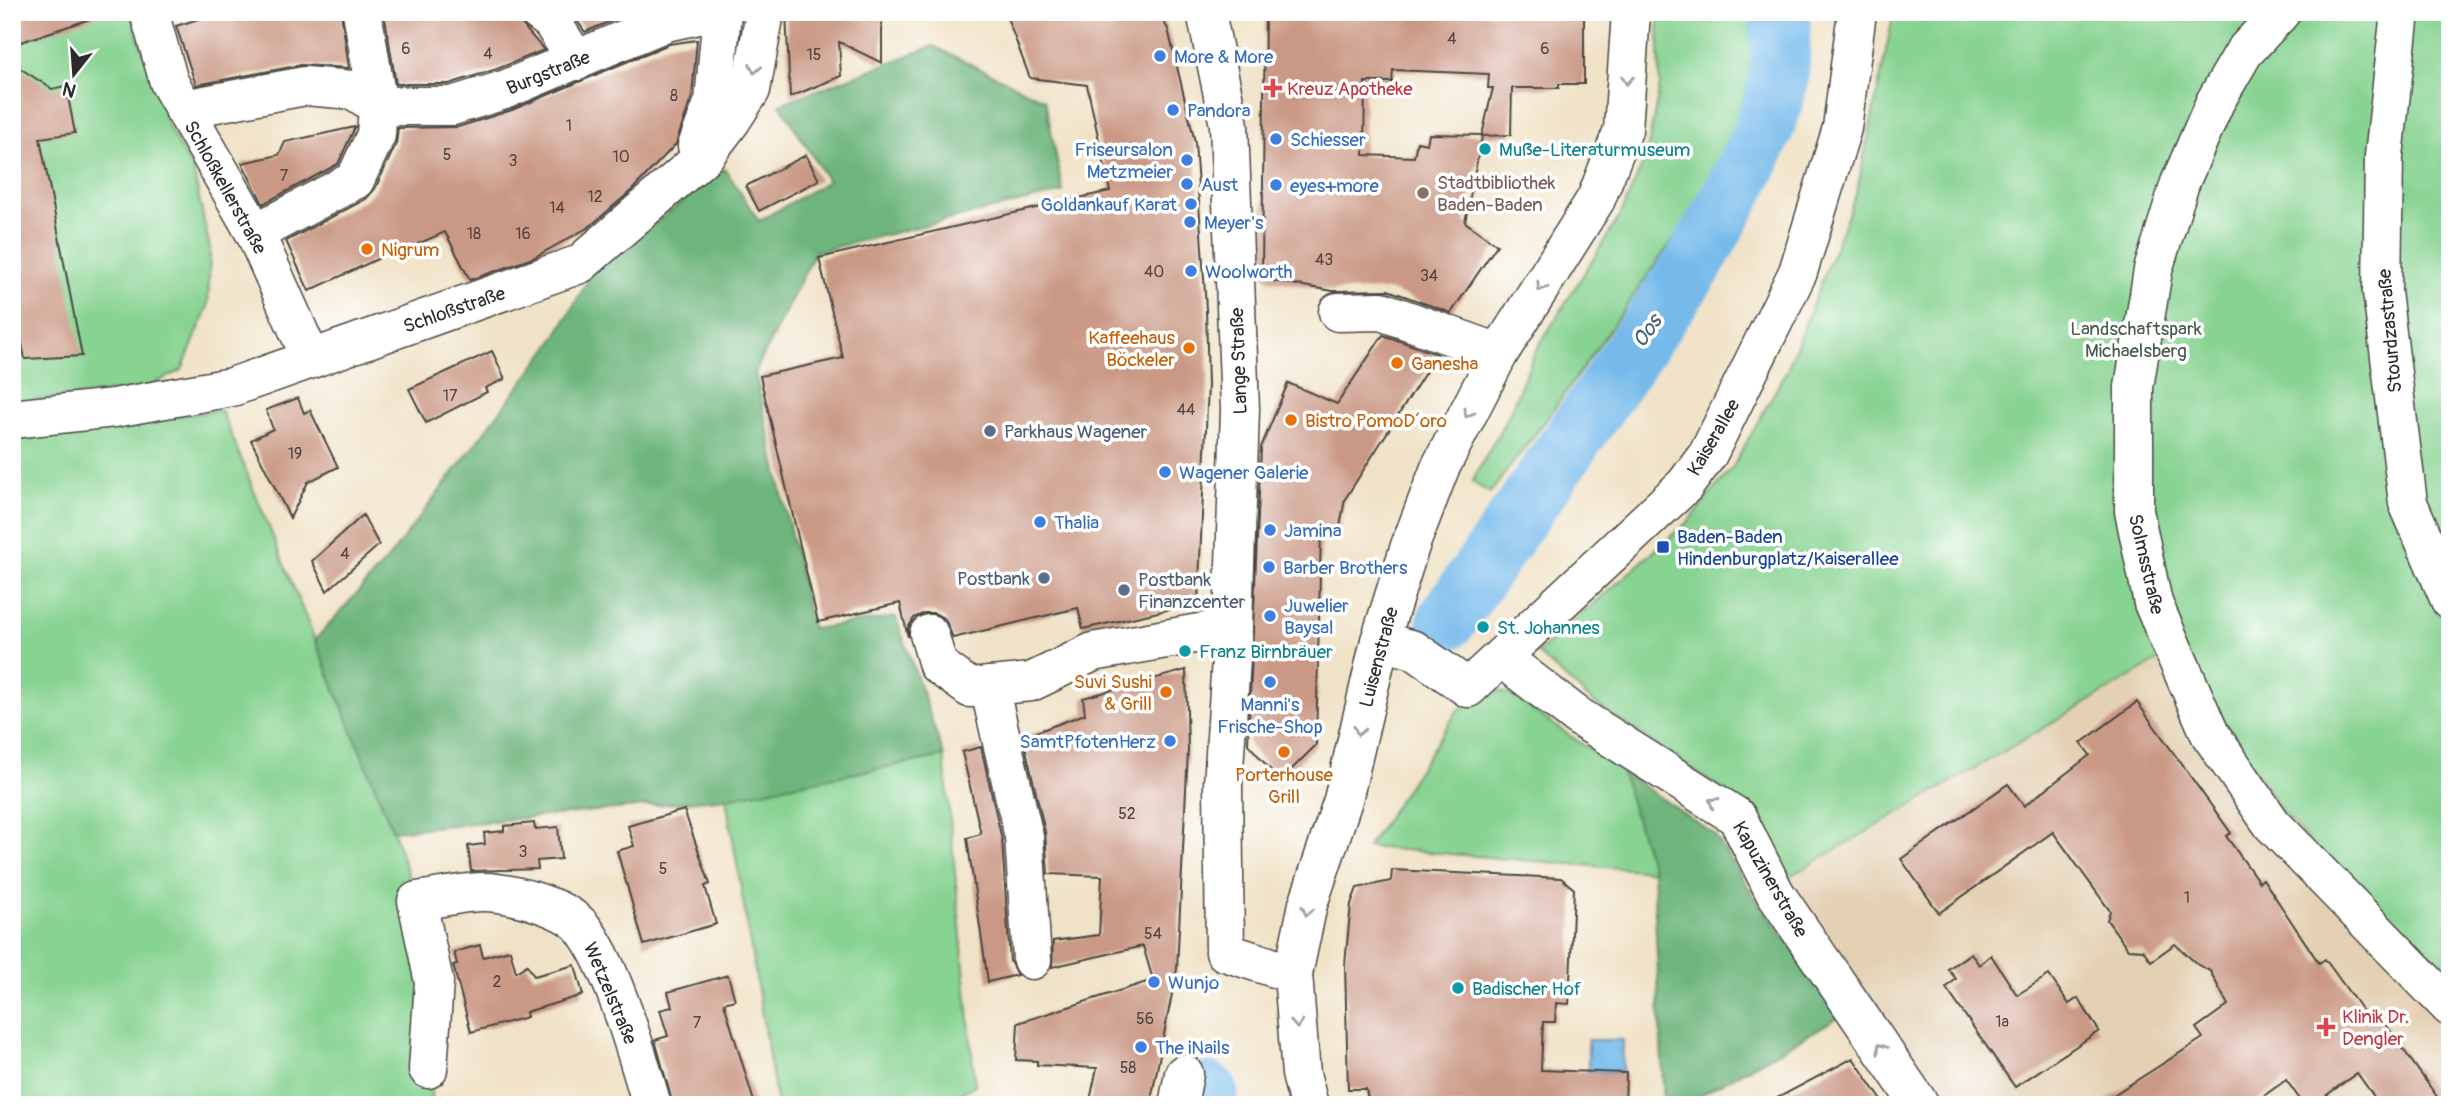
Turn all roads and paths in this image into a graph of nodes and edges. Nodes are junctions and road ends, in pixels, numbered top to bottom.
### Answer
1 (149, 12) edge
2 (362, 12) edge
3 (538, 12) edge
4 (713, 12) edge
5 (722, 12) edge
6 (765, 12) edge
7 (1206, 12) edge
8 (1631, 12) edge
9 (1857, 12) edge
10 (2281, 12) edge
11 (2400, 12) edge
12 (664, 17) edge
13 (577, 61) junction
14 (378, 106) junction
15 (184, 109) junction
16 (687, 170) junction
17 (255, 233) junction
18 (1338, 312) dead end
19 (1499, 353) junction
20 (311, 359) junction
21 (12, 419) edge
22 (2450, 600) edge
23 (1233, 627) junction
24 (929, 634) dead end
25 (1380, 641) junction
26 (1502, 658) junction
27 (989, 686) junction
28 (1032, 960) dead end
29 (1293, 974) junction
30 (2450, 1007) edge
31 (428, 1069) dead end
32 (652, 1105) edge
33 (1310, 1105) edge
34 (1920, 1105) edge

1 - 15 street, Schloßkellerstraße
2 - 14 street
3 - 13 street
4 - 12 street, Burgstraße
5 - 16 street
6 -> 16 street, Schloßstraße
7 - 23 street, Lange Straße
8 -> 19 street, Luisenstraße
9 - 26 street, Kaiserallee
10 - 30 street, Solmsstraße
11 - 22 street, Stourdzastraße
12 - 13 street, Burgstraße
13 - 14 street, Burgstraße
14 - 15 street, Burgstraße
14 - 17 street
15 - 17 street, Schloßkellerstraße
16 - 20 street, Schloßstraße
17 - 20 street, Schloßkellerstraße
18 - 19 street
19 -> 25 street, Luisenstraße
20 - 21 street, Schloßstraße
23 - 27 street
23 - 29 street, Lange Straße
24 - 27 street
25 - 26 street, Kaiserallee
25 -> 29 street, Luisenstraße
34 -> 26 street, Kapuzinerstraße
27 - 28 street
29 -> 33 street
31 - 32 street, Wetzelstraße

